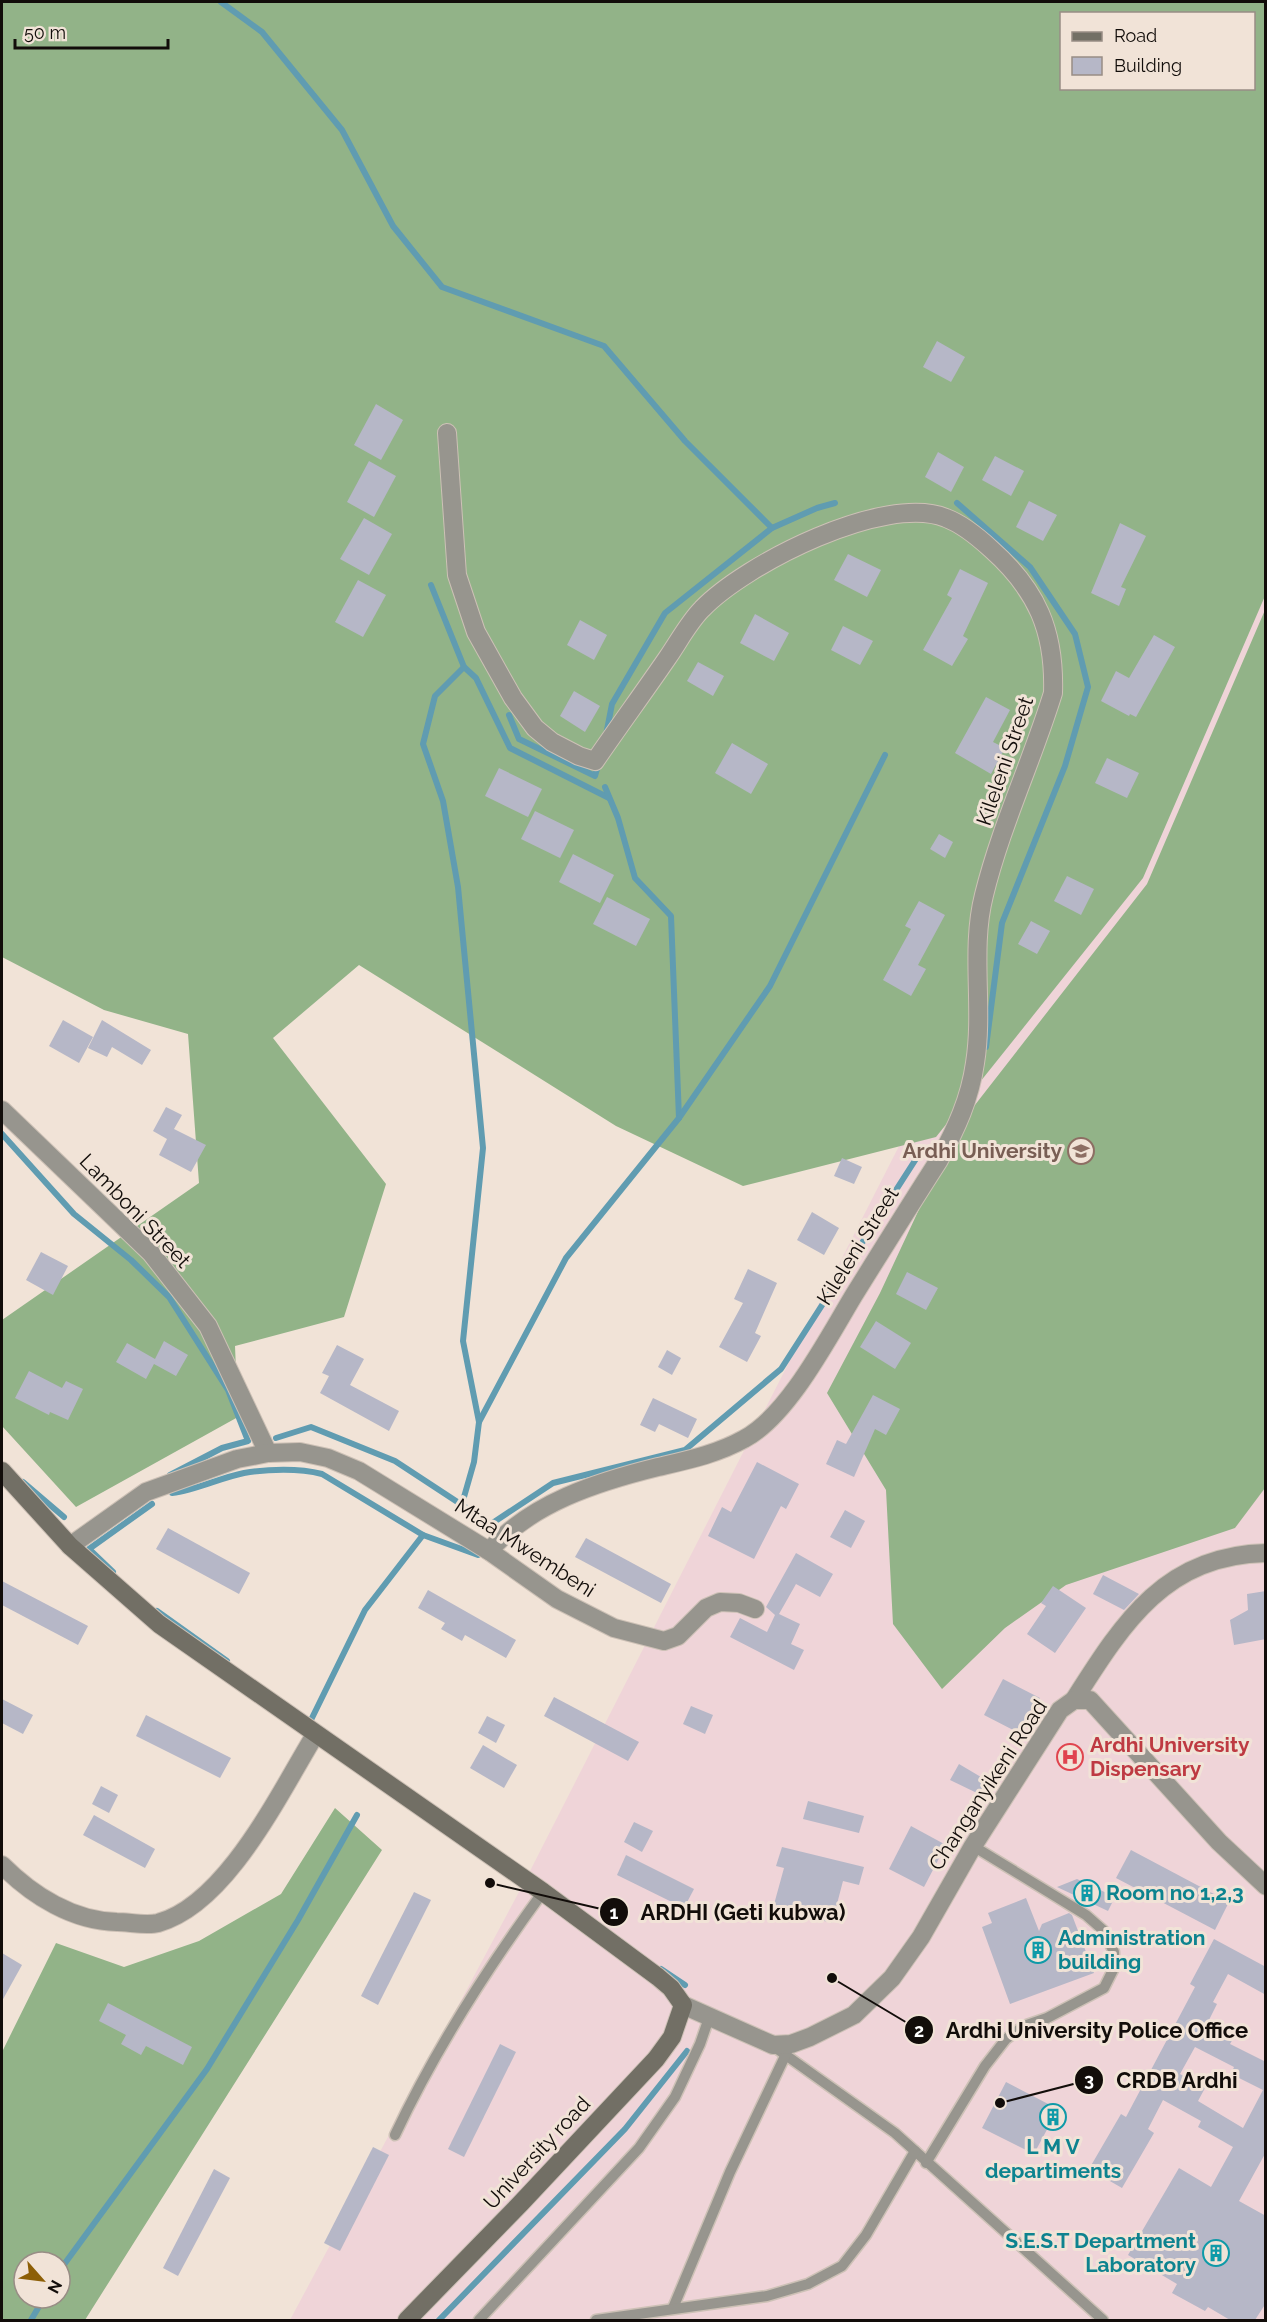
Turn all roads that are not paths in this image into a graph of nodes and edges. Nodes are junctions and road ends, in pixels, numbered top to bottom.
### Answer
1 (447, 433) dead end
2 (2, 1110) edge
3 (268, 1453) junction
4 (2, 1471) edge
5 (70, 1546) junction
6 (489, 1551) junction
7 (1266, 1553) edge
8 (754, 1609) dead end
9 (1074, 1700) junction
10 (315, 1735) junction
11 (973, 1846) junction
12 (2, 1866) edge
13 (1266, 1886) edge
14 (543, 1892) junction
15 (683, 2005) junction
16 (710, 2015) junction
17 (780, 2050) junction
18 (394, 2135) dead end
19 (915, 2151) junction
20 (926, 2163) junction
21 (673, 2308) junction
22 (407, 2320) edge
23 (479, 2320) edge
24 (596, 2320) edge
25 (1103, 2320) edge

1 - 6 street, Kileleni Street
2 - 3 street, Lamboni Street
3 - 5 street, Mtaa Mwembeni
3 - 6 street, Mtaa Mwembeni
4 - 5 street
5 - 10 street
6 - 8 street, Mtaa Mwembeni
7 - 9 street
9 - 11 street, Changanyikeni Road
9 - 13 street, Changanyikeni Road
10 - 12 street
10 - 14 street
11 - 17 street, Changanyikeni Road
11 - 20 lane
14 - 15 street
14 - 18 lane
15 - 16 street
15 - 22 street, University road
16 - 17 street
16 - 23 lane
17 - 19 lane
17 - 21 lane
19 - 20 lane
19 - 21 lane
20 - 25 lane
21 - 24 lane

